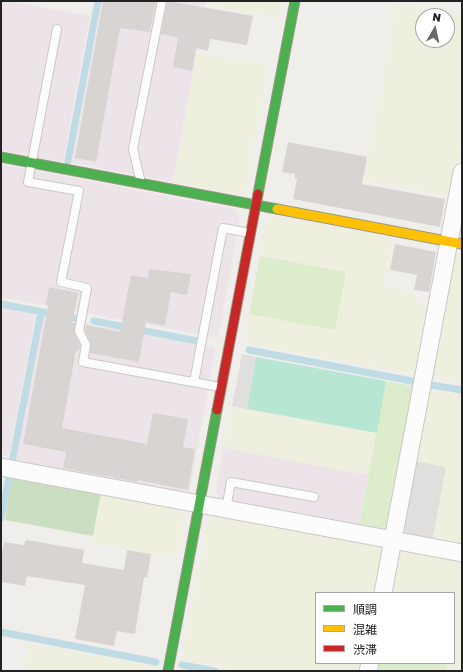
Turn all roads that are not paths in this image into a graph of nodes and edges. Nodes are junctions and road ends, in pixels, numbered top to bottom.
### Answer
1 (162, 1) edge
2 (295, 1) edge
3 (57, 29) dead end
4 (1, 157) edge
5 (31, 162) junction
6 (462, 172) edge
7 (142, 183) junction
8 (256, 205) junction
9 (250, 233) junction
10 (455, 242) edge
11 (194, 382) junction
12 (222, 387) junction
13 (1, 467) edge
14 (314, 496) dead end
15 (199, 504) junction
16 (226, 509) junction
17 (393, 540) junction
18 (462, 553) edge
19 (383, 592) edge
20 (168, 671) edge

1 - 7 lane
2 - 8 street
3 - 5 lane
4 - 5 street
5 - 7 street
5 - 11 lane
6 - 10 street
7 - 8 street
8 - 9 street
8 - 10 street
9 - 11 lane
9 - 12 street
10 - 17 street
11 - 12 lane
12 - 15 street
13 - 15 street
14 - 16 lane
15 - 16 street
15 - 20 street
16 - 17 street
17 - 18 street
17 - 19 street

